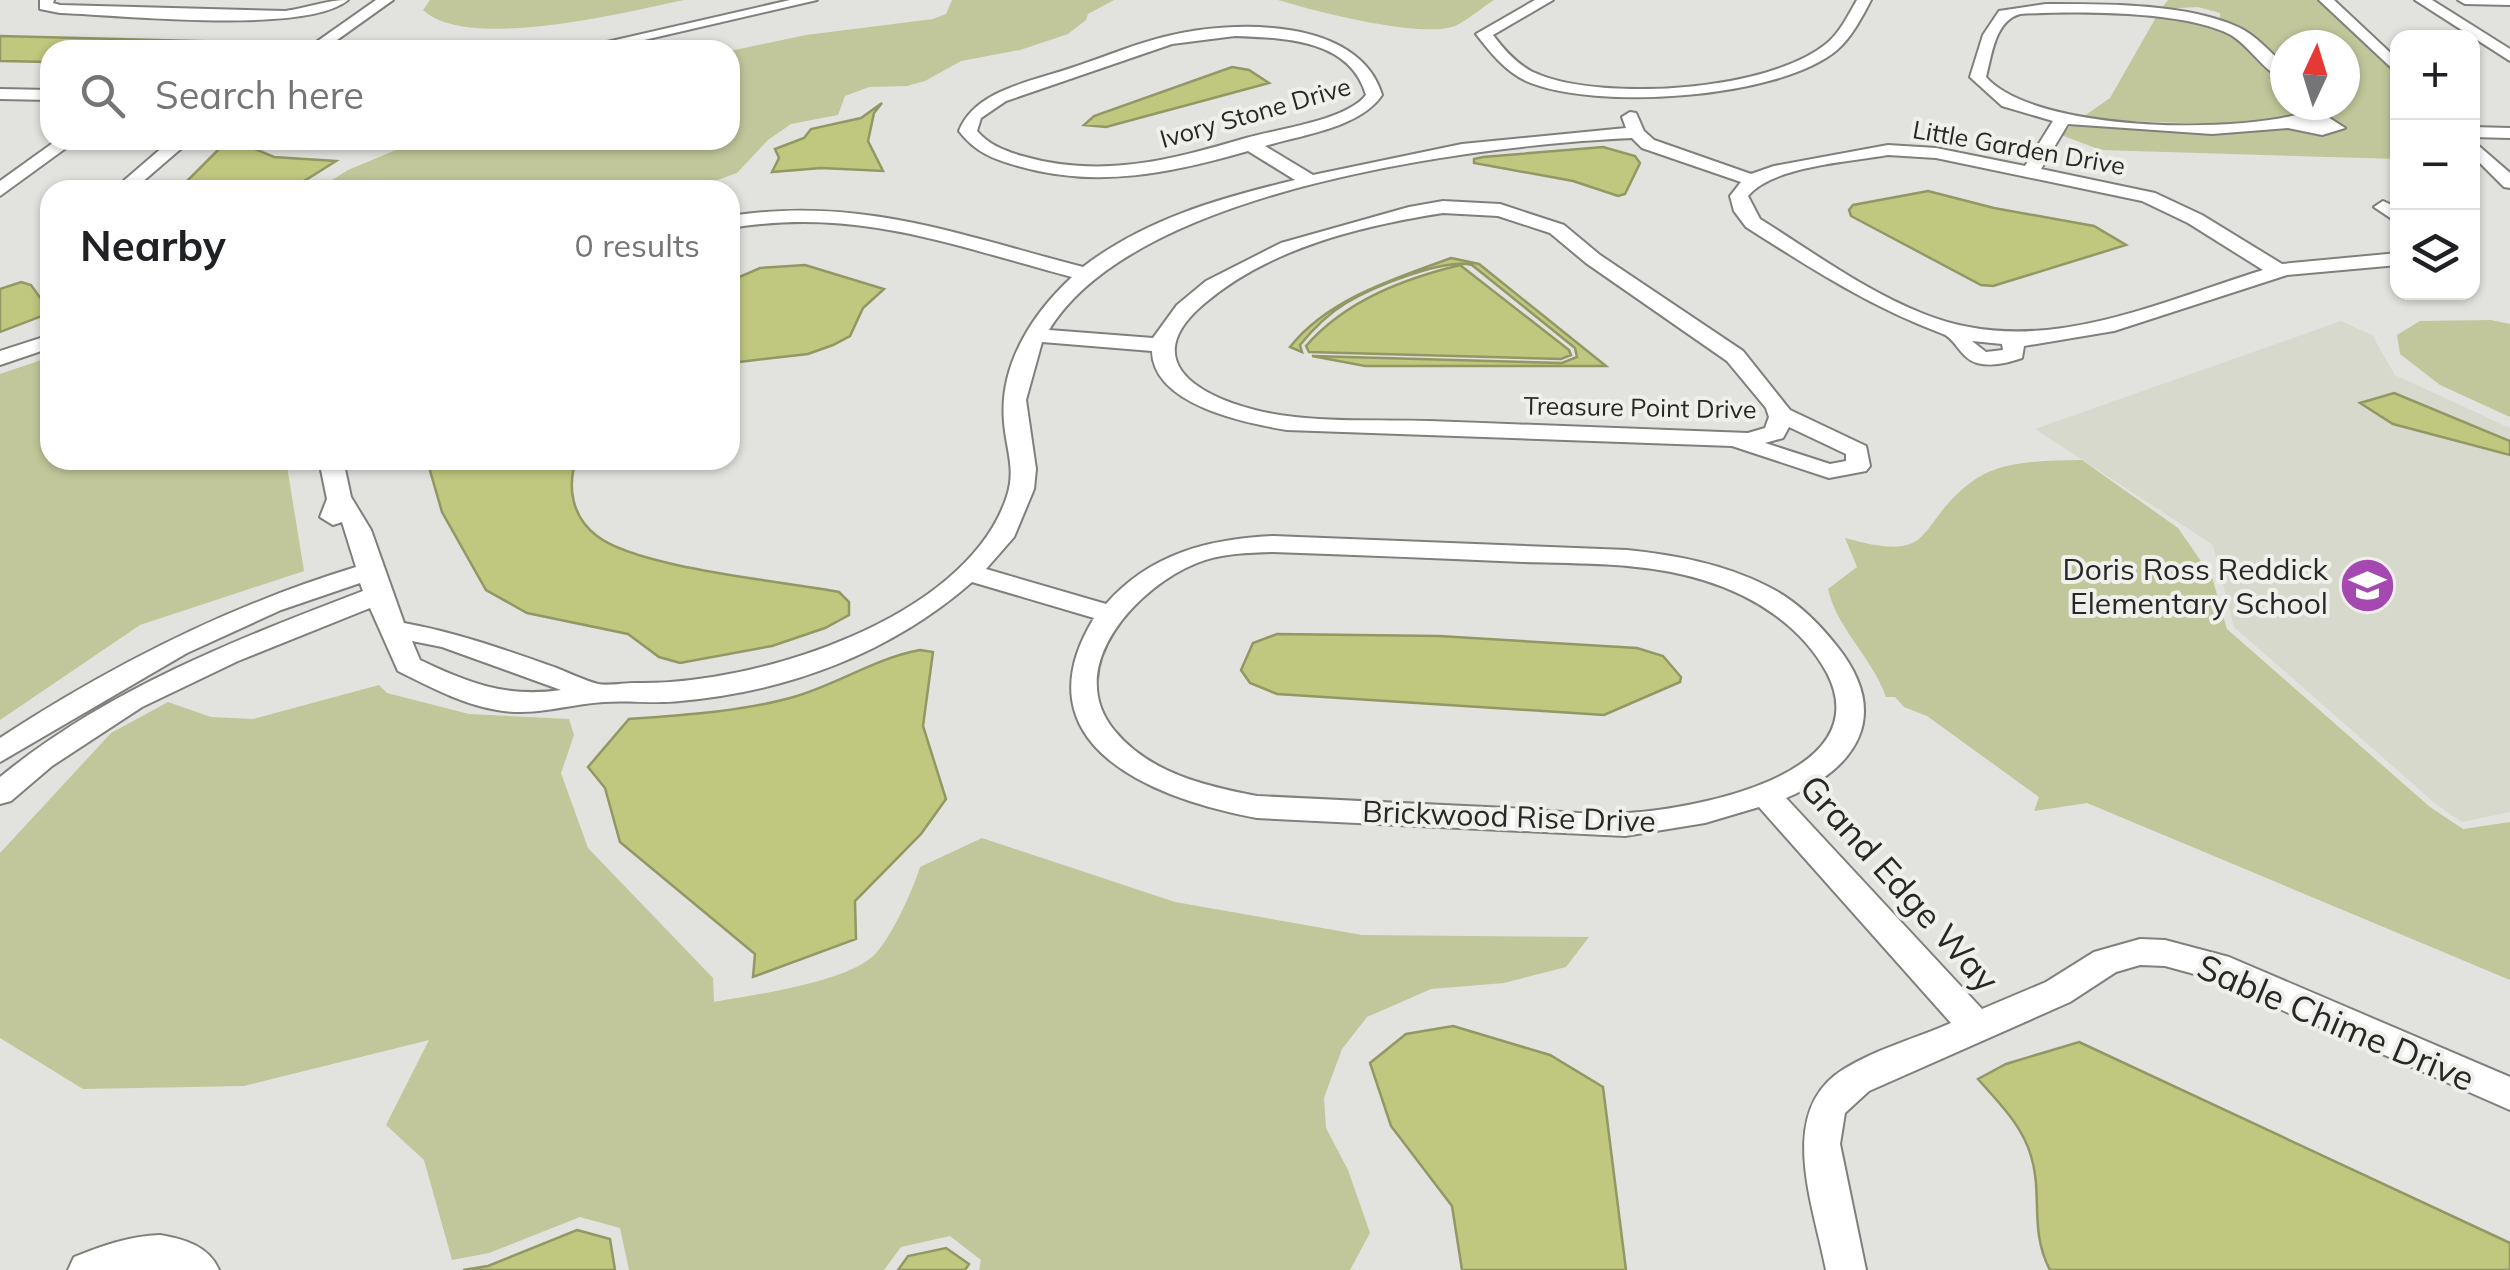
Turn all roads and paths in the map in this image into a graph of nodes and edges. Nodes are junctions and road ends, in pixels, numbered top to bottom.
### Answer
1 (47, 0) edge
2 (341, 0) edge
3 (386, 0) edge
4 (810, 0) edge
5 (1546, 0) edge
6 (1864, 0) edge
7 (2326, 0) edge
8 (2422, 0) edge
9 (2465, 0) edge
10 (2510, 1) edge
11 (328, 40) edge
12 (626, 40) edge
13 (2510, 56) edge
14 (2390, 61) edge
15 (2270, 62) edge
16 (1623, 92) junction
17 (0, 94) edge
18 (40, 95) edge
19 (2064, 119) junction
20 (2297, 120) edge
21 (2325, 120) edge
22 (2291, 124) junction
23 (2480, 132) edge
24 (2510, 133) edge
25 (1636, 134) junction
26 (1248, 143) junction
27 (54, 150) edge
28 (170, 150) edge
29 (2480, 154) edge
30 (2029, 175) junction
31 (134, 180) edge
32 (1752, 180) junction
33 (1310, 182) junction
34 (2510, 183) edge
35 (0, 190) edge
36 (740, 221) edge
37 (2390, 260) edge
38 (2279, 271) junction
39 (1086, 274) junction
40 (1035, 335) junction
41 (40, 344) edge
42 (1162, 345) junction
43 (0, 358) edge
44 (1779, 414) junction
45 (1736, 439) junction
46 (334, 470) edge
47 (968, 572) junction
48 (365, 586) junction
49 (1110, 614) junction
50 (397, 630) junction
51 (507, 661) junction
52 (466, 692) junction
53 (590, 694) junction
54 (0, 752) edge
55 (0, 792) edge
56 (1765, 794) junction
57 (1974, 1026) junction
58 (2510, 1094) edge
59 (88, 1270) edge
60 (199, 1270) edge
61 (1846, 1270) edge

1 - 2 street
3 - 11 street
4 - 12 street
5 - 16 street
6 - 16 street
7 - 14 street
8 - 13 street
9 - 10 street
15 - 19 street
16 - 25 street
17 - 18 street
19 - 22 street
19 - 30 street
20 - 22 street
21 - 22 street
23 - 24 street
25 - 32 street
25 - 33 street
26 - 26 street, Ivory Stone Drive
26 - 33 street
27 - 35 street
28 - 31 street
29 - 34 street
30 - 32 street, Little Garden Drive
30 - 38 street, Little Garden Drive
32 - 38 street
33 - 39 street
36 - 39 street
37 - 38 street
39 - 40 street
40 - 42 street
40 - 47 street
41 - 43 street
42 - 44 street, Treasure Point Drive
42 - 45 street, Treasure Point Drive
44 - 45 street, Treasure Point Drive
44 - 45 street
46 - 48 street
47 - 49 street
47 - 53 street
48 - 50 street
48 - 54 street
48 - 55 street
49 - 56 street, Brickwood Rise Drive
49 - 56 street, Brickwood Rise Drive
50 - 51 street
50 - 52 street
51 - 52 street
51 - 53 street
52 - 53 street
56 - 57 street, Grand Edge Way
57 - 58 street, Sable Chime Drive
57 - 61 street, Sable Chime Drive
59 - 60 street

